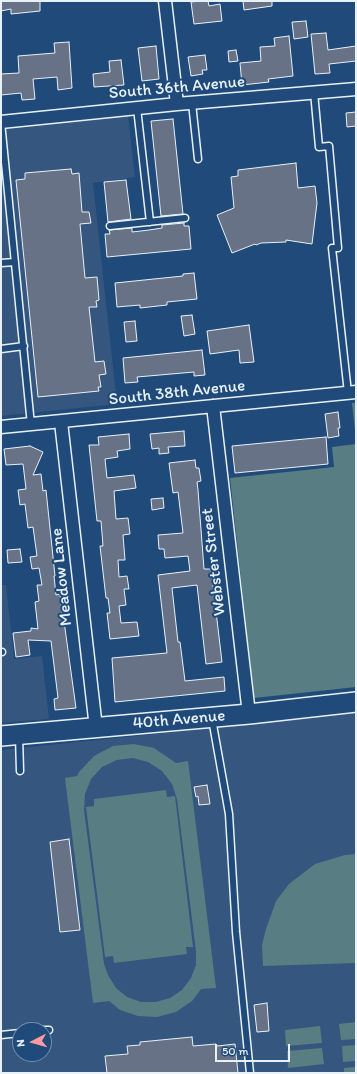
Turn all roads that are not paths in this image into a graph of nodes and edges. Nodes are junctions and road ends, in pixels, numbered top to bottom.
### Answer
1 (165, 1) edge
2 (356, 89) edge
3 (314, 92) junction
4 (192, 103) junction
5 (177, 104) junction
6 (137, 108) junction
7 (1, 122) edge
8 (198, 159) dead end
9 (185, 218) dead end
10 (150, 222) junction
11 (110, 226) dead end
12 (15, 262) junction
13 (1, 263) edge
14 (24, 346) junction
15 (1, 349) edge
16 (352, 392) edge
17 (213, 406) junction
18 (61, 422) junction
19 (31, 425) junction
20 (1, 427) edge
21 (356, 702) edge
22 (249, 714) junction
23 (212, 717) junction
24 (96, 728) junction
25 (10, 735) edge
26 (20, 771) dead end
27 (12, 1034) edge
28 (1, 1035) edge
29 (250, 1073) edge

1 - 5 street
2 - 3 street, South 36th Avenue
3 - 4 street, South 36th Avenue
3 - 16 lane
4 - 5 street, South 36th Avenue
4 - 8 lane
5 - 6 street, South 36th Avenue
6 - 7 street, South 36th Avenue
6 - 10 lane
7 - 12 lane
9 - 10 lane
10 - 11 lane
12 - 13 lane
12 - 14 lane
14 - 15 lane
14 - 19 lane
16 - 17 street, South 38th Avenue
17 - 18 street, South 38th Avenue
17 - 22 street, Webster Street
18 - 19 street, South 38th Avenue
18 - 24 street, Meadow Lane
19 - 20 street, South 38th Avenue
21 - 22 main road, 40th Avenue
22 - 23 main road, 40th Avenue
23 - 24 main road, 40th Avenue
23 - 29 lane
24 - 25 main road, 40th Avenue
25 - 26 lane
27 - 28 lane

